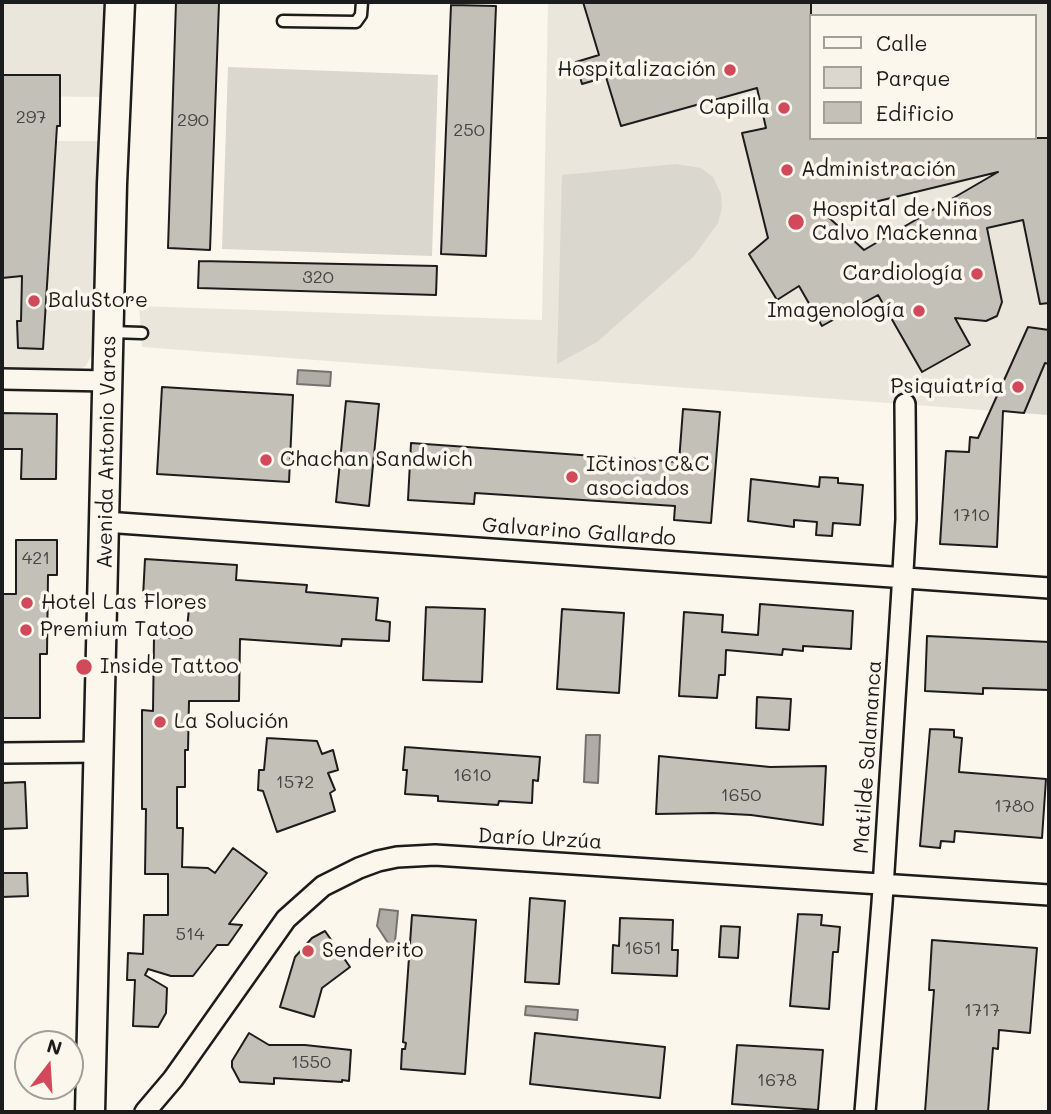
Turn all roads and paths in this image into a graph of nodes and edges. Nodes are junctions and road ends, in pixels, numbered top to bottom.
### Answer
1 (120, 2) edge
2 (362, 2) edge
3 (283, 21) dead end
4 (110, 331) junction
5 (142, 333) dead end
6 (2, 379) edge
7 (109, 381) junction
8 (905, 404) dead end
9 (105, 522) junction
10 (903, 578) junction
11 (1049, 588) edge
12 (2, 752) edge
13 (99, 752) junction
14 (883, 883) junction
15 (1049, 895) edge
16 (90, 1112) edge
17 (145, 1112) edge
18 (865, 1112) edge

1 - 4 main road, Avenida Antonio Varas
2 - 3 lane
4 - 5 lane
4 - 7 main road, Avenida Antonio Varas
6 - 7 street
7 - 9 main road, Avenida Antonio Varas
8 - 10 street, Matilde Salamanca
9 - 10 street, Galvarino Gallardo
9 - 13 main road, Avenida Antonio Varas
10 - 11 street, Galvarino Gallardo
10 - 14 street, Matilde Salamanca
12 - 13 street
13 - 16 main road, Avenida Antonio Varas
14 - 15 street, Darío Urzúa
14 - 17 street, Darío Urzúa
14 - 18 street, Matilde Salamanca

